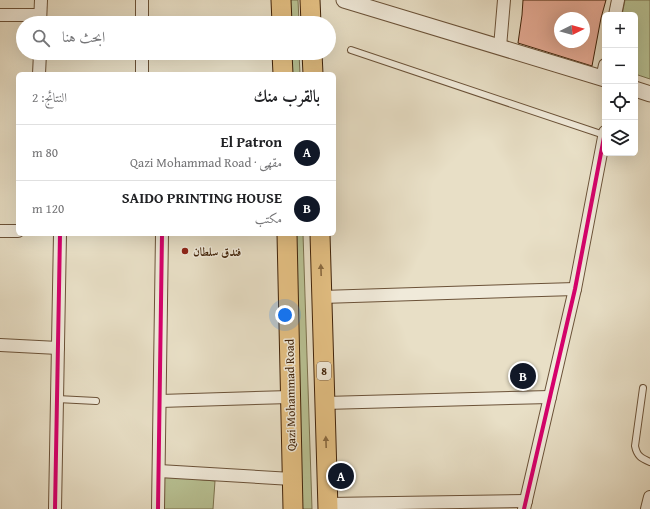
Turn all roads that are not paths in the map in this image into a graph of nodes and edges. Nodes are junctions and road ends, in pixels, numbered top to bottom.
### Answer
1 (41, 0) edge
2 (142, 0) edge
3 (281, 0) edge
4 (310, 0) edge
5 (344, 0) edge
6 (504, 0) edge
7 (618, 0) edge
8 (616, 12) edge
9 (0, 15) edge
10 (40, 16) edge
11 (142, 16) edge
12 (282, 16) edge
13 (311, 16) edge
14 (16, 17) edge
15 (500, 47) junction
16 (351, 50) dead end
17 (40, 60) edge
18 (142, 60) edge
19 (282, 60) edge
20 (312, 60) edge
21 (39, 72) edge
22 (142, 72) edge
23 (283, 72) edge
24 (313, 72) edge
25 (602, 73) edge
26 (638, 90) edge
27 (650, 94) edge
28 (602, 133) edge
29 (602, 149) edge
30 (0, 231) edge
31 (16, 231) edge
32 (60, 236) edge
33 (162, 236) edge
34 (287, 236) edge
35 (320, 236) edge
36 (574, 289) junction
37 (322, 297) junction
38 (0, 345) edge
39 (58, 348) junction
40 (643, 388) dead end
41 (290, 397) junction
42 (550, 397) junction
43 (57, 399) junction
44 (96, 401) dead end
45 (160, 401) junction
46 (325, 403) junction
47 (650, 462) edge
48 (159, 471) junction
49 (292, 479) junction
50 (650, 497) edge
51 (525, 505) edge
52 (328, 506) edge
53 (55, 509) edge
54 (158, 509) edge
55 (293, 509) edge
56 (647, 509) edge

1 - 10 street
2 - 11 street
3 - 12 main road
4 - 13 main road
5 - 15 street
6 - 15 street
7 - 8 street
9 - 14 street
15 - 25 street
16 - 28 lane
17 - 21 street
18 - 22 street
19 - 23 main road
20 - 24 main road
26 - 27 street
29 - 36 street
30 - 31 street
32 - 39 street
33 - 45 street
34 - 41 main road, Qazi Mohammad Road
37 -> 35 main road, 8
36 - 37 street
36 - 42 street
37 - 46 main road, 8
38 - 39 street
39 - 43 street
40 - 47 lane
41 - 45 street
41 - 49 main road, Qazi Mohammad Road
42 - 46 street
42 - 51 street
43 - 44 lane
43 - 53 street
45 - 48 street
52 -> 46 main road, 8
48 - 49 street
48 - 54 street
49 - 55 main road, Qazi Mohammad Road
50 - 56 street
51 - 52 street

